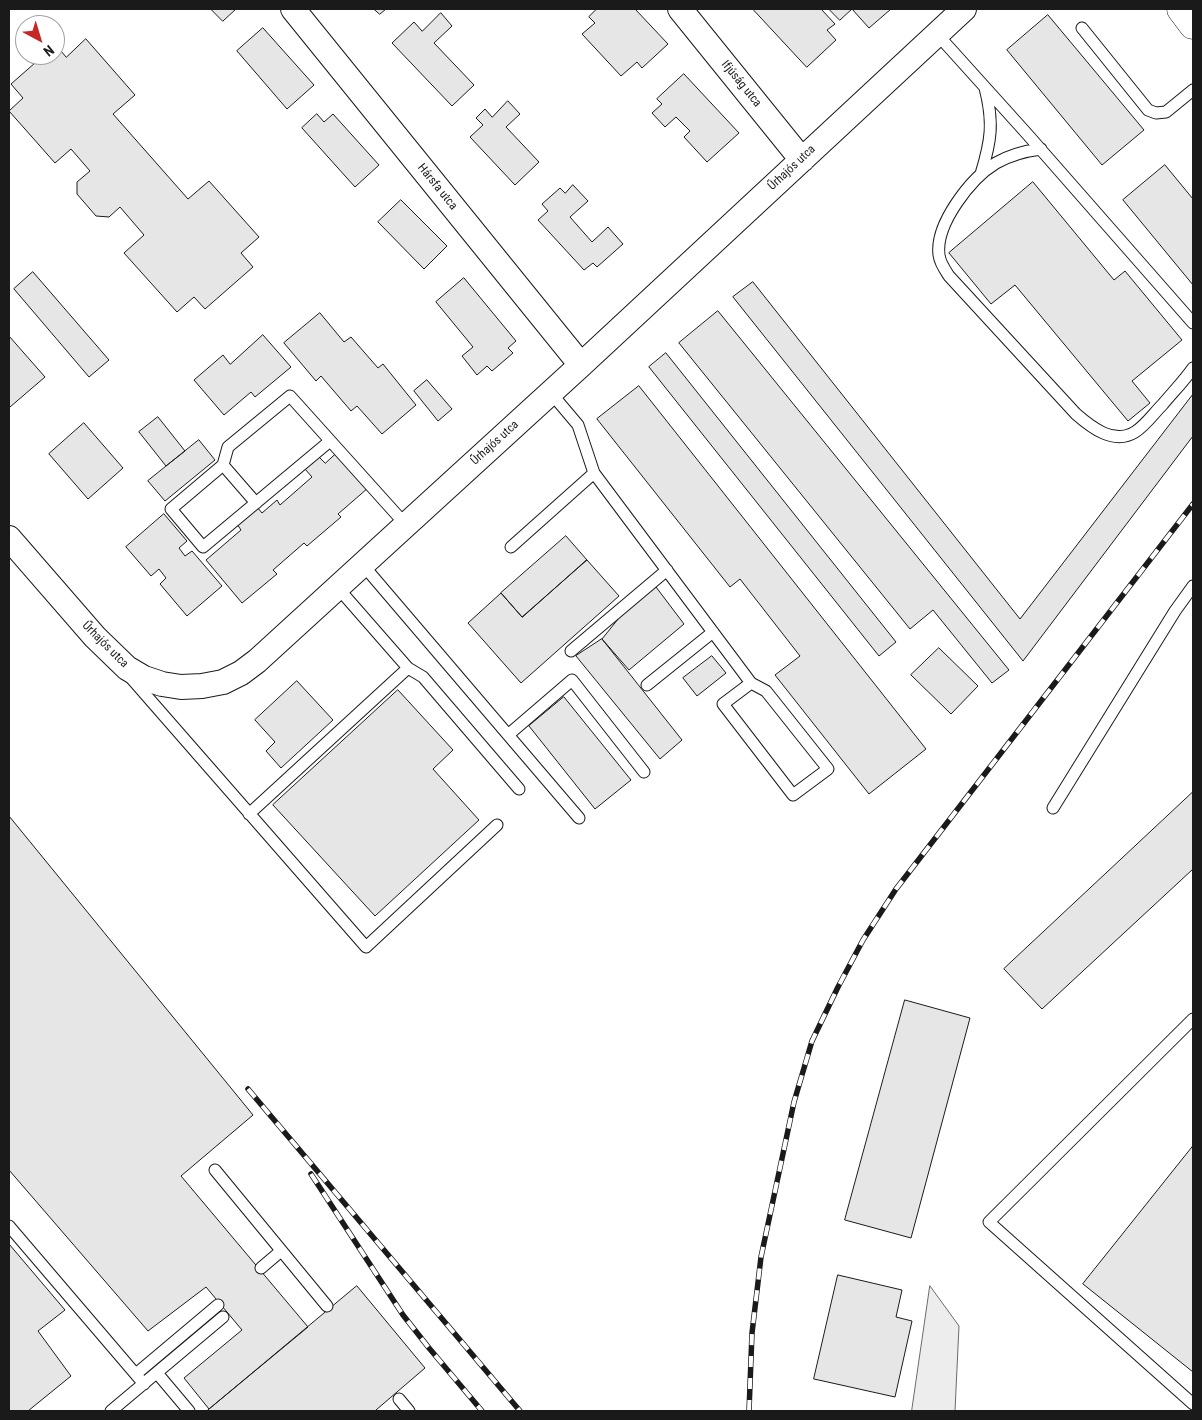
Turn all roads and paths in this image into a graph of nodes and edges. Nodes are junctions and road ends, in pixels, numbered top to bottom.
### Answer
1 (293, 9) edge
2 (680, 9) edge
3 (964, 9) edge
4 (1181, 9) edge
5 (1193, 25) edge
6 (1082, 28) dead end
7 (937, 34) junction
8 (984, 85) junction
9 (1193, 90) edge
10 (1041, 149) junction
11 (802, 160) junction
12 (981, 174) junction
13 (1193, 323) edge
14 (581, 365) junction
15 (1193, 368) edge
16 (551, 393) junction
17 (330, 441) junction
18 (223, 465) junction
19 (594, 473) junction
20 (256, 503) junction
21 (406, 525) junction
22 (9, 538) edge
23 (511, 547) dead end
24 (667, 570) junction
25 (370, 573) junction
26 (391, 581) dead end
27 (1193, 586) edge
28 (338, 588) junction
29 (713, 632) junction
30 (95, 637) junction
31 (571, 651) dead end
32 (408, 668) junction
33 (751, 683) junction
34 (647, 685) dead end
35 (508, 735) junction
36 (644, 772) dead end
37 (519, 789) dead end
38 (1053, 808) dead end
39 (250, 814) junction
40 (579, 818) dead end
41 (497, 824) dead end
42 (1193, 1019) edge
43 (215, 1170) dead end
44 (9, 1226) edge
45 (281, 1251) junction
46 (262, 1268) dead end
47 (218, 1305) dead end
48 (326, 1306) dead end
49 (223, 1317) dead end
50 (157, 1373) junction
51 (136, 1374) junction
52 (144, 1384) junction
53 (399, 1400) dead end
54 (1193, 1404) edge
55 (111, 1411) edge
56 (189, 1411) edge
57 (409, 1411) edge

1 - 14 street, Hársfa utca
2 - 11 street, Ifjúság utca
3 - 7 street, Űrhajós utca
4 - 5 main road
6 - 9 lane
7 - 8 lane
7 - 11 street, Űrhajós utca
8 - 10 lane
8 - 12 lane
10 - 12 lane
10 - 13 lane
11 - 14 street, Űrhajós utca
12 - 15 lane
14 - 16 street, Űrhajós utca
16 - 19 lane
16 - 21 street, Űrhajós utca
17 - 18 lane
17 - 20 lane
17 - 21 lane
18 - 20 lane
18 - 20 lane
19 - 23 lane
19 - 24 lane
21 - 25 street, Űrhajós utca
22 - 30 street, Űrhajós utca
24 - 29 lane
24 - 31 lane
25 - 26 lane
25 - 28 street, Űrhajós utca
25 - 35 lane
27 - 38 lane
28 - 30 street, Űrhajós utca
28 - 32 lane
29 - 33 lane
29 - 34 lane
30 - 39 lane
32 - 37 lane
32 - 39 lane
33 - 33 lane
35 - 36 lane
35 - 40 lane
39 - 41 lane
42 - 54 lane
43 - 45 lane
44 - 51 lane
45 - 46 lane
45 - 48 lane
47 - 51 lane
49 - 50 lane
50 - 52 lane
50 - 56 lane
51 - 52 lane
52 - 55 lane
53 - 57 lane

